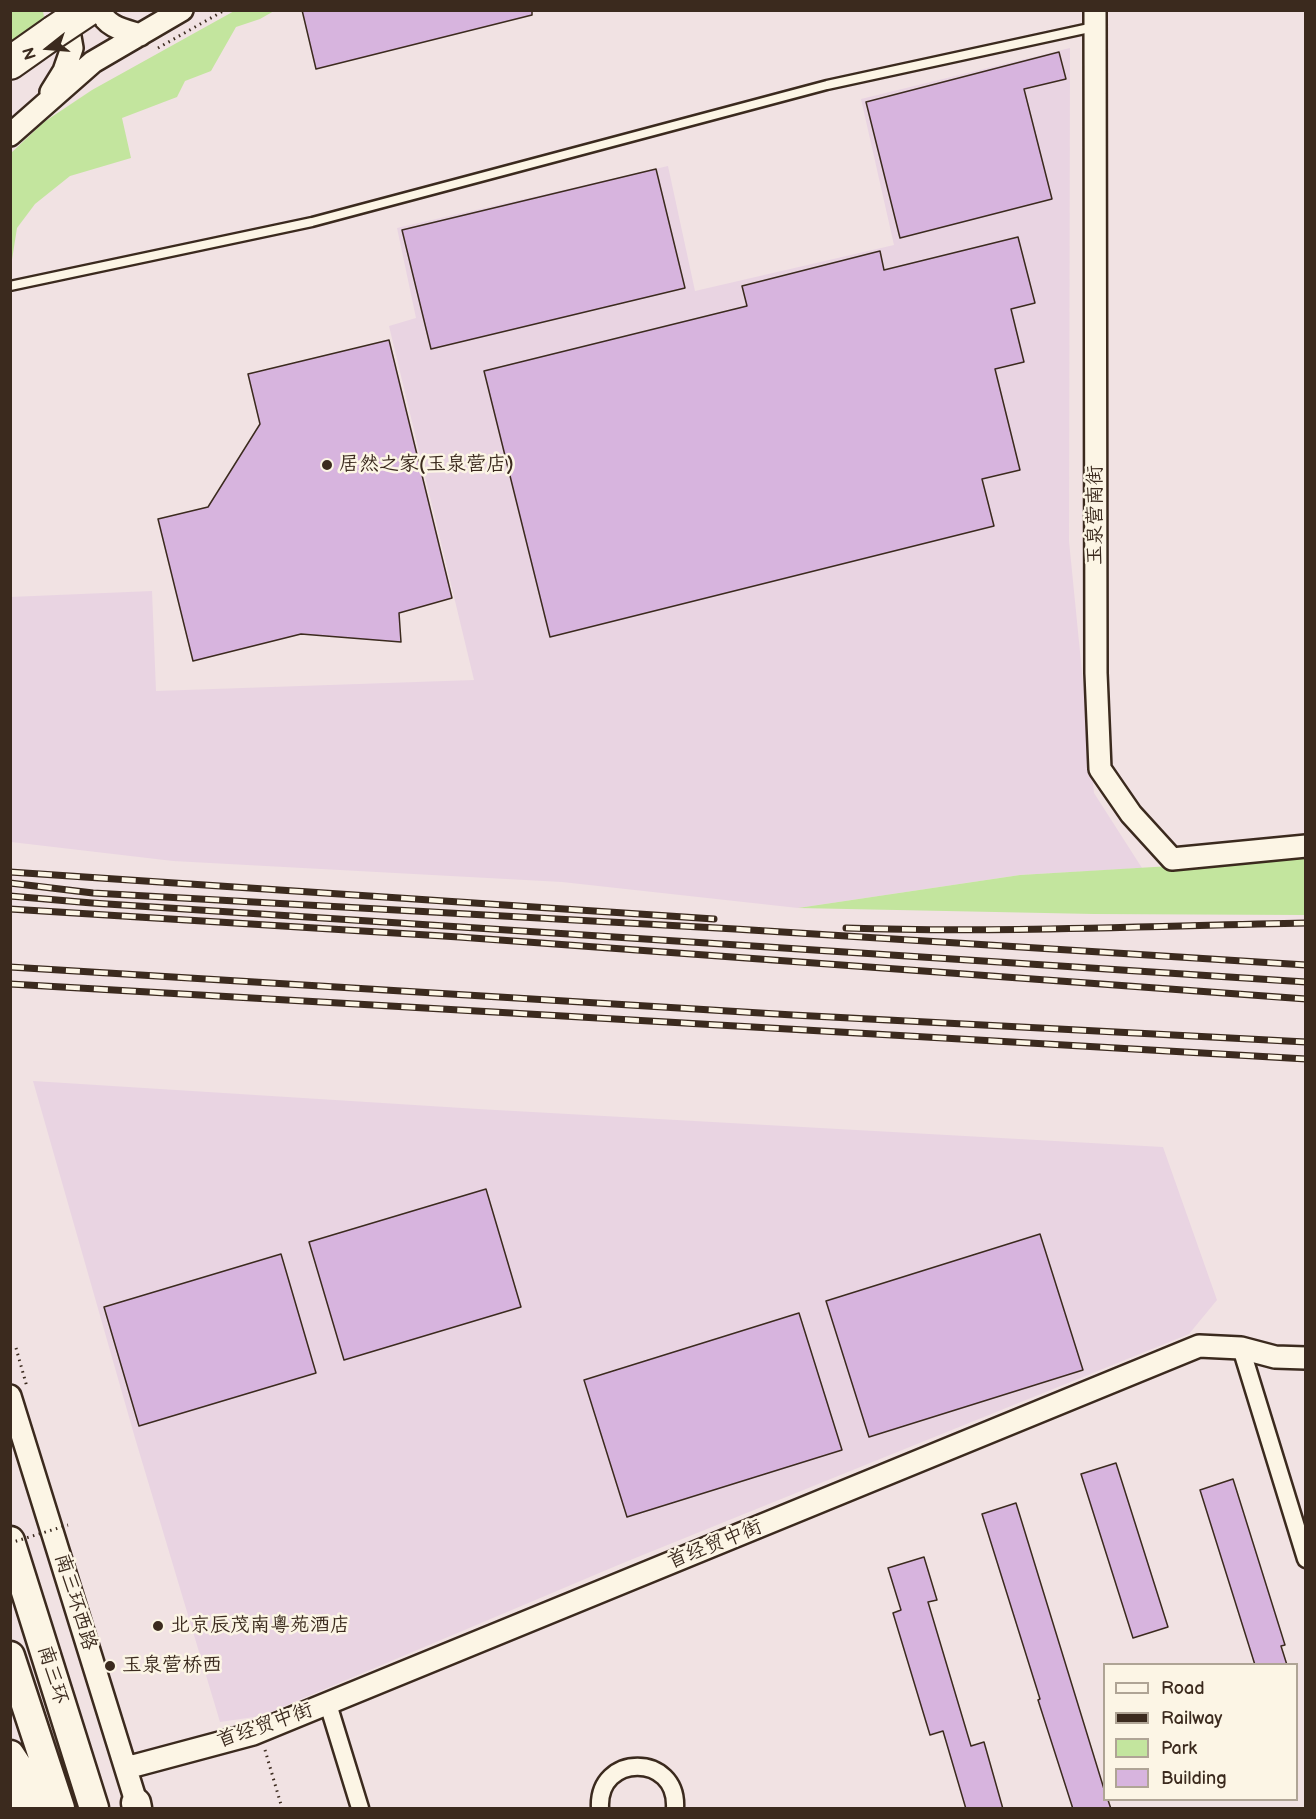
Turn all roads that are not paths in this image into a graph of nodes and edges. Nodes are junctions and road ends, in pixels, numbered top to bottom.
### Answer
1 (87, 10) edge
2 (100, 10) edge
3 (182, 10) edge
4 (1094, 19) edge
5 (60, 21) edge
6 (140, 35) junction
7 (11, 63) edge
8 (42, 107) junction
9 (10, 135) edge
10 (10, 286) edge
11 (1305, 846) edge
12 (1241, 1348) junction
13 (1305, 1358) edge
14 (10, 1396) edge
15 (10, 1542) edge
16 (1305, 1559) edge
17 (10, 1656) edge
18 (328, 1704) junction
19 (10, 1755) edge
20 (126, 1768) junction
21 (10, 1784) edge
22 (137, 1807) edge
23 (18, 1809) edge
24 (45, 1809) edge
25 (60, 1809) edge
26 (94, 1809) edge
27 (360, 1809) edge
28 (600, 1809) edge
29 (675, 1809) edge

1 - 5 highway, bridge
2 - 6 street
3 - 6 street
4 - 10 lane
4 - 11 street, 玉泉营南街
5 - 7 highway
5 - 8 street
6 - 8 street
8 - 9 street
12 - 13 street, 首经贸中街
12 - 16 street
12 - 18 street, 首经贸中街
14 - 20 street, 南三环西路
15 - 26 highway, 南三环
17 - 25 highway, 南三环
18 - 20 street, 首经贸中街
18 - 27 street
19 - 24 highway
20 - 22 street, 南三环西路
21 - 23 street
28 - 29 street

